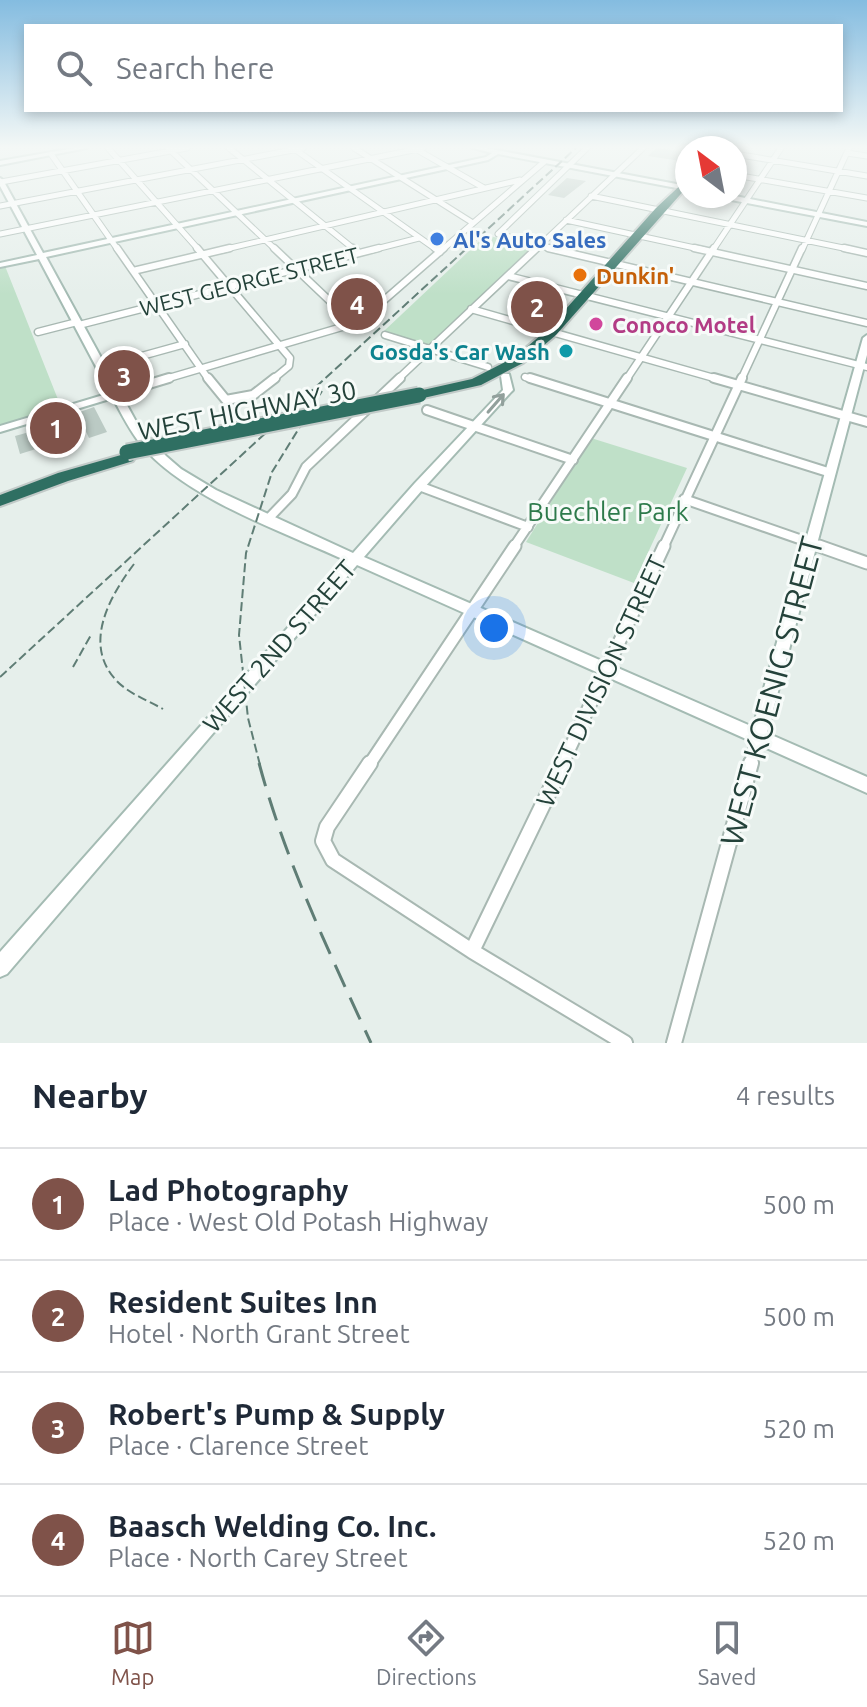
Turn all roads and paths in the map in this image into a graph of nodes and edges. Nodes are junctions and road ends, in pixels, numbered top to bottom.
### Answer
1 (591, 196) edge
2 (9, 197) edge
3 (51, 197) edge
4 (79, 197) edge
5 (151, 197) edge
6 (184, 197) edge
7 (219, 197) edge
8 (289, 197) edge
9 (314, 197) edge
10 (360, 197) edge
11 (431, 197) edge
12 (445, 197) edge
13 (503, 197) edge
14 (537, 197) edge
15 (594, 197) edge
16 (672, 197) edge
17 (827, 197) edge
18 (435, 199) junction
19 (294, 201) junction
20 (747, 201) edge
21 (156, 202) junction
22 (13, 204) junction
23 (0, 206) edge
24 (742, 208) edge
25 (659, 210) junction
26 (382, 212) junction
27 (237, 213) junction
28 (818, 214) junction
29 (92, 215) junction
30 (566, 220) junction
31 (473, 223) junction
32 (867, 224) edge
33 (324, 225) junction
34 (177, 226) junction
35 (730, 226) junction
36 (27, 228) junction
37 (0, 234) edge
38 (637, 235) junction
39 (419, 238) junction
40 (264, 239) junction
41 (111, 241) junction
42 (805, 241) junction
43 (539, 246) junction
44 (440, 252) junction
45 (713, 252) junction
46 (359, 253) junction
47 (867, 253) edge
48 (201, 254) junction
49 (41, 256) junction
50 (613, 263) junction
51 (0, 265) edge
52 (295, 268) junction
53 (792, 270) junction
54 (133, 271) junction
55 (508, 276) junction
56 (694, 282) junction
57 (230, 286) junction
58 (867, 286) edge
59 (585, 296) junction
60 (776, 302) junction
61 (158, 305) junction
62 (471, 309) junction
63 (669, 318) junction
64 (77, 322) junction
65 (867, 323) edge
66 (354, 324) junction
67 (37, 330) dead end
68 (552, 332) junction
69 (385, 335) dead end
70 (867, 338) edge
71 (759, 340) junction
72 (185, 344) junction
73 (281, 346) junction
74 (429, 349) junction
75 (641, 357) junction
76 (864, 366) edge
77 (102, 367) junction
78 (202, 369) junction
79 (498, 371) junction
80 (525, 377) dead end
81 (737, 386) junction
82 (116, 394) junction
83 (610, 405) junction
84 (427, 410) dead end
85 (847, 417) junction
86 (867, 422) edge
87 (474, 426) junction
88 (0, 429) edge
89 (714, 436) junction
90 (127, 455) junction
91 (573, 460) junction
92 (831, 473) junction
93 (419, 486) junction
94 (0, 492) edge
95 (684, 499) junction
96 (0, 501) edge
97 (267, 520) junction
98 (528, 527) junction
99 (810, 544) junction
100 (354, 559) junction
101 (867, 563) edge
102 (471, 611) junction
103 (606, 670) junction
104 (758, 737) junction
105 (867, 785) edge
106 (472, 951) junction
107 (0, 967) edge
108 (625, 1043) edge
109 (674, 1043) edge

1 - 30 street
2 - 22 street
3 - 22 street
4 - 29 street
5 - 21 street
6 - 21 street
7 - 27 street
8 - 19 street
9 - 19 street
10 - 26 street
11 - 18 street
12 - 18 street
13 - 31 street
14 - 43 street
15 - 25 street
16 - 25 highway, WEST 2ND STREET
17 - 28 street, WEST DIVISION STREET
18 - 26 street
18 - 31 street
19 - 27 street
19 - 33 street
20 - 28 street
21 - 29 street
21 - 34 street
22 - 23 street
22 - 36 street
24 - 35 street
25 - 35 street
25 - 38 highway, WEST 2ND STREET
26 - 33 street
26 - 39 street
27 - 34 street
27 - 40 street
28 - 32 street
28 - 42 street, WEST DIVISION STREET
29 - 36 street
29 - 41 street
30 - 38 street
30 - 43 street
31 - 44 street
33 - 40 street
33 - 46 street
34 - 41 street
34 - 48 street
35 - 42 street
35 - 45 street
36 - 37 street
36 - 49 street
38 - 45 street
38 - 50 highway, WEST 2ND STREET
39 - 44 street
39 - 46 street, WEST GEORGE STREET
40 - 48 street
40 - 52 street
41 - 49 street
41 - 54 street
42 - 47 street
42 - 53 street, WEST DIVISION STREET
43 - 50 street
43 - 55 street
44 - 66 street
45 - 53 street
45 - 56 street
46 - 52 street, WEST GEORGE STREET
48 - 54 street
48 - 57 street
49 - 51 street
49 - 64 street
50 - 56 street
50 - 59 highway, WEST 2ND STREET
52 - 57 street, WEST GEORGE STREET
52 - 66 street
53 - 58 street
53 - 60 street, WEST DIVISION STREET
54 - 61 street
55 - 59 street
55 - 62 street
56 - 60 street
56 - 63 street
57 - 61 street, WEST GEORGE STREET
57 - 73 street
59 - 63 street
59 - 68 highway, WEST 2ND STREET
60 - 65 street
60 - 71 street, WEST DIVISION STREET
61 - 64 street, WEST GEORGE STREET
61 - 72 street
62 - 68 street
62 - 74 street
63 - 71 street
63 - 75 street
64 - 67 street, WEST GEORGE STREET
64 - 77 street
66 - 73 street
68 - 75 street
68 - 79 highway, WEST 2ND STREET
69 - 74 street
70 - 76 street, WEST KOENIG STREET
71 - 76 street
71 - 81 street, WEST DIVISION STREET
72 - 77 street
72 - 78 street
73 - 78 street
73 - 78 street
74 - 79 street
74 - 97 street
75 - 81 street
75 - 83 street
76 - 85 street, WEST KOENIG STREET
77 - 82 street
78 - 82 street
87 -> 79 street, WEST 2ND STREET
79 - 90 highway, WEST HIGHWAY 30, bridge
80 - 83 street
81 - 85 street
81 - 89 street, WEST DIVISION STREET
82 - 88 street
82 - 97 street
83 - 89 street
83 - 91 street
84 - 87 street
85 - 86 street
85 - 92 street, WEST KOENIG STREET
87 - 91 street
87 - 93 street, WEST 2ND STREET
89 - 92 street
89 - 95 street, WEST DIVISION STREET
90 - 94 highway, WEST HIGHWAY 30
90 - 96 highway, WEST HIGHWAY 30
91 - 98 street
92 - 99 street, WEST KOENIG STREET
93 - 98 street
93 - 100 street, WEST 2ND STREET
95 - 99 street
95 - 103 street, WEST DIVISION STREET
97 - 100 street
98 - 102 street
99 - 101 street
99 - 104 street, WEST KOENIG STREET
100 - 102 street
100 - 107 street, WEST 2ND STREET
102 - 103 street
102 - 106 street
103 - 104 street
103 - 106 street, WEST DIVISION STREET
104 - 105 street
104 - 109 street, WEST KOENIG STREET
106 - 108 street

